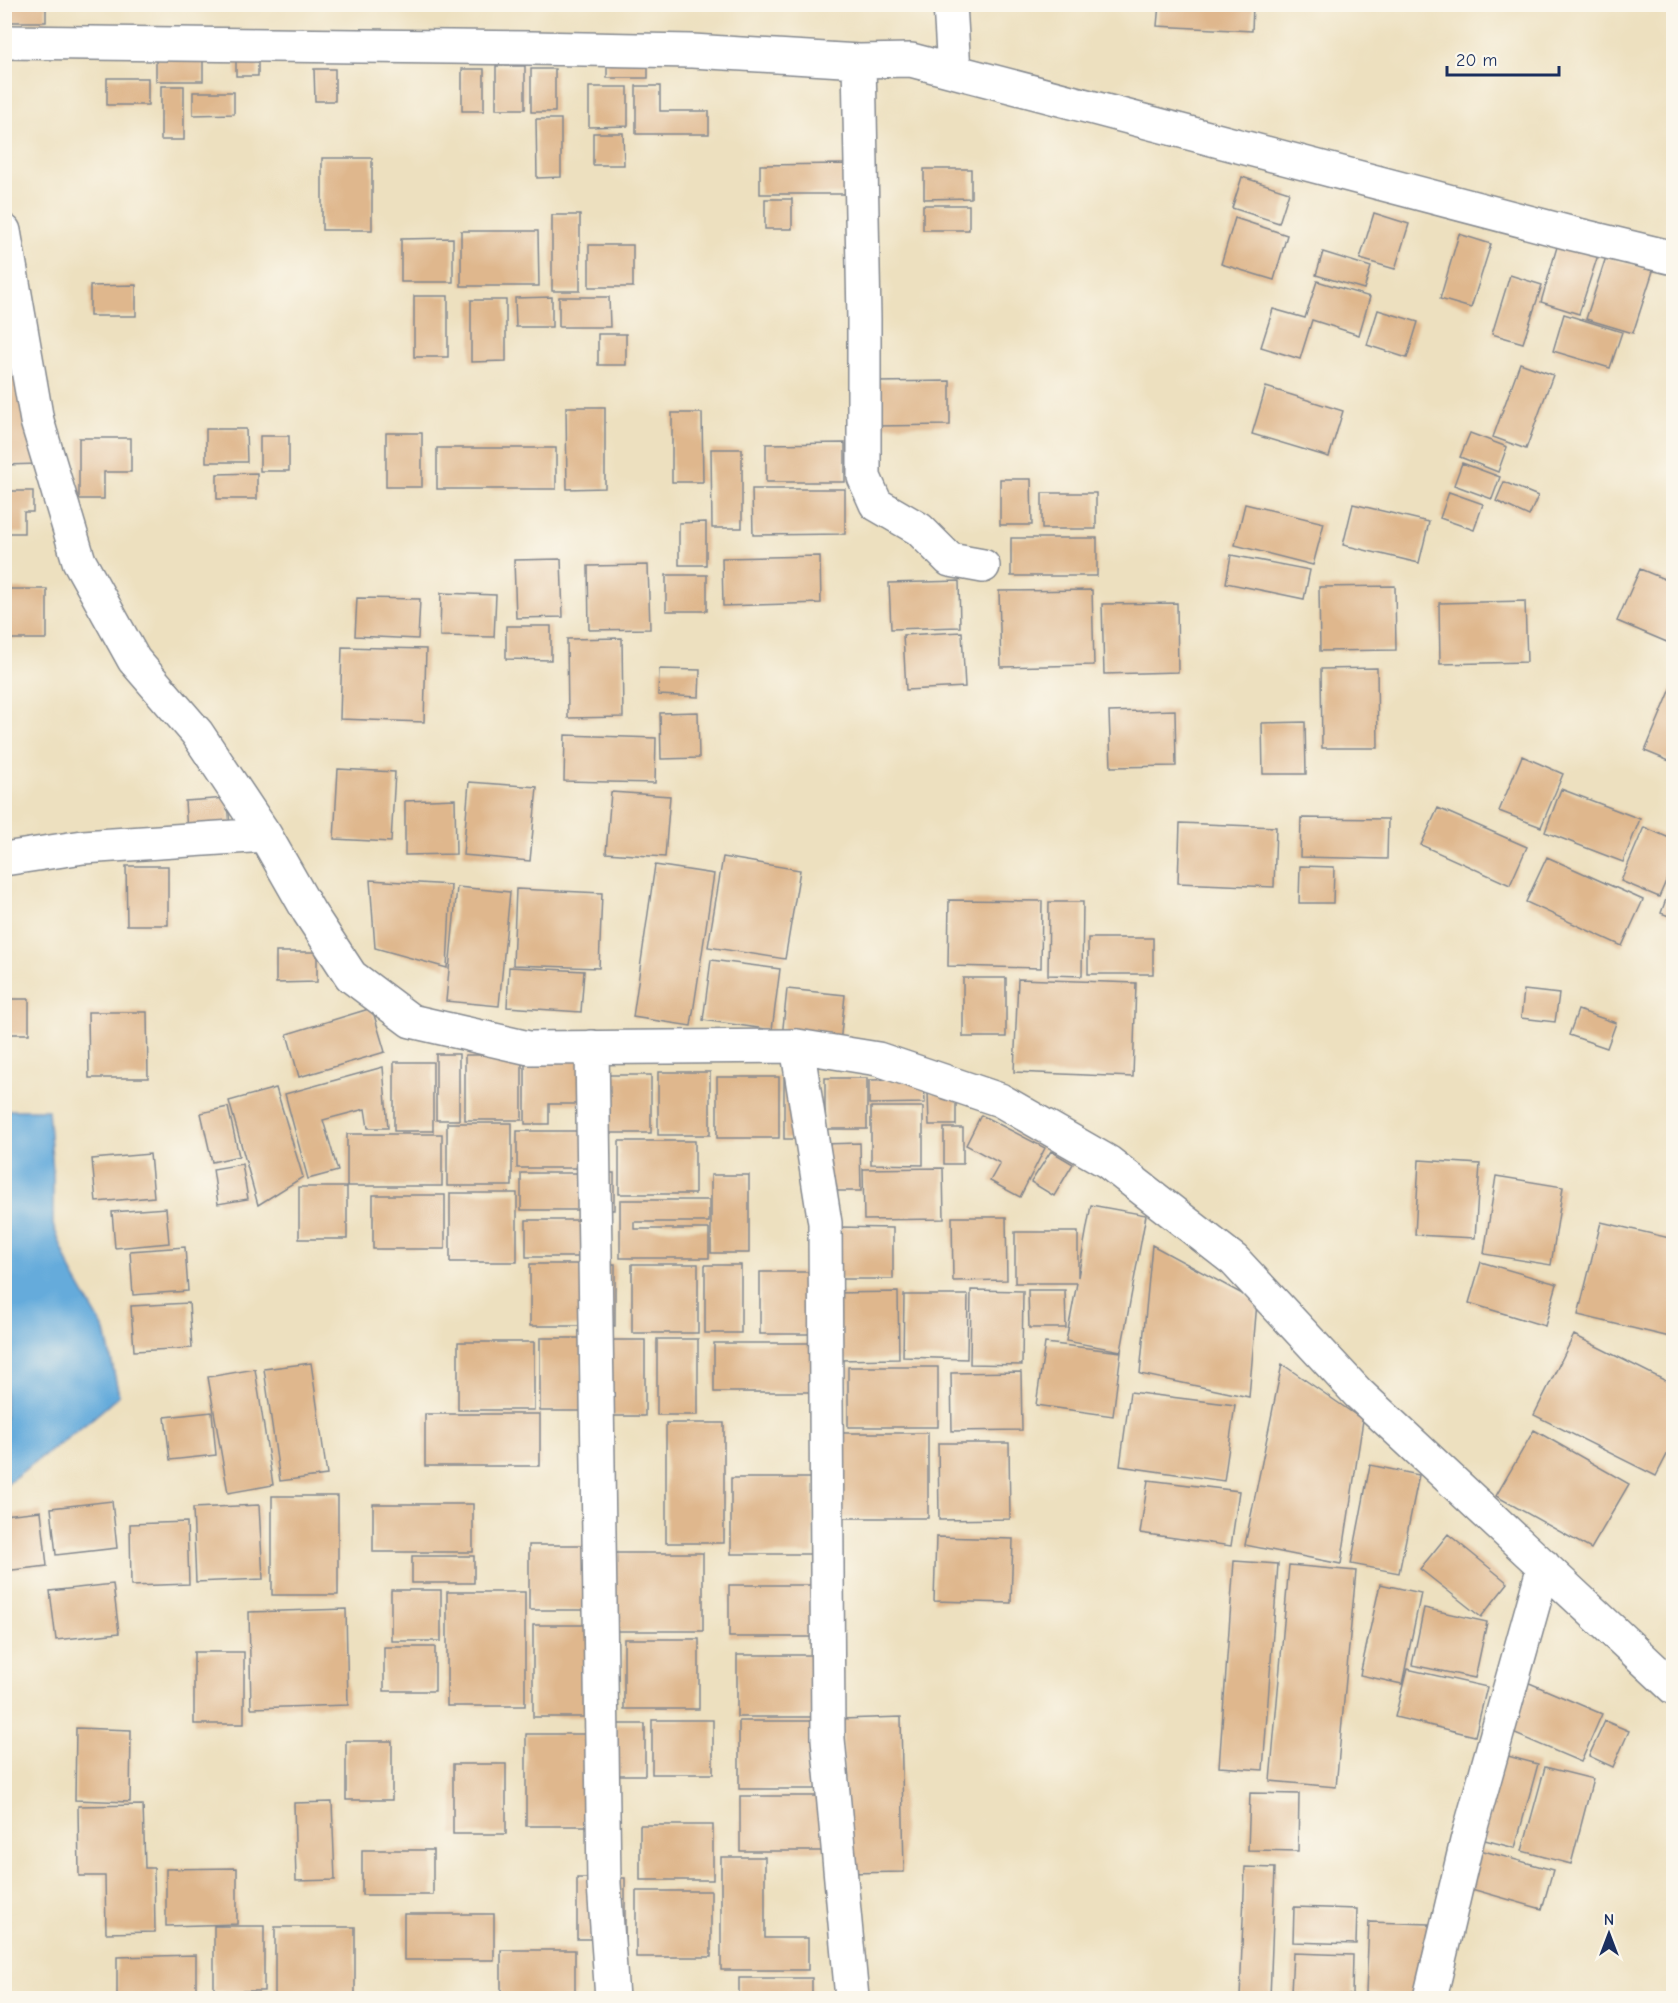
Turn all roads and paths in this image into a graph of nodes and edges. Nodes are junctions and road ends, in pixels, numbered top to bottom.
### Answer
1 (950, 4) edge
2 (4, 42) edge
3 (859, 61) junction
4 (954, 71) junction
5 (4, 231) edge
6 (1674, 258) edge
7 (983, 566) dead end
8 (265, 835) junction
9 (4, 860) edge
10 (797, 1046) junction
11 (592, 1047) junction
12 (1544, 1566) junction
13 (1674, 1688) edge
14 (612, 1998) edge
15 (852, 1998) edge
16 (1430, 1998) edge

1 - 4 street
2 - 3 street
3 - 4 street
3 - 7 street
4 - 6 street
5 - 8 street
8 - 9 street
8 - 11 street
10 - 11 street
10 - 12 street
10 - 15 street
11 - 14 street
12 - 13 street
12 - 16 street

